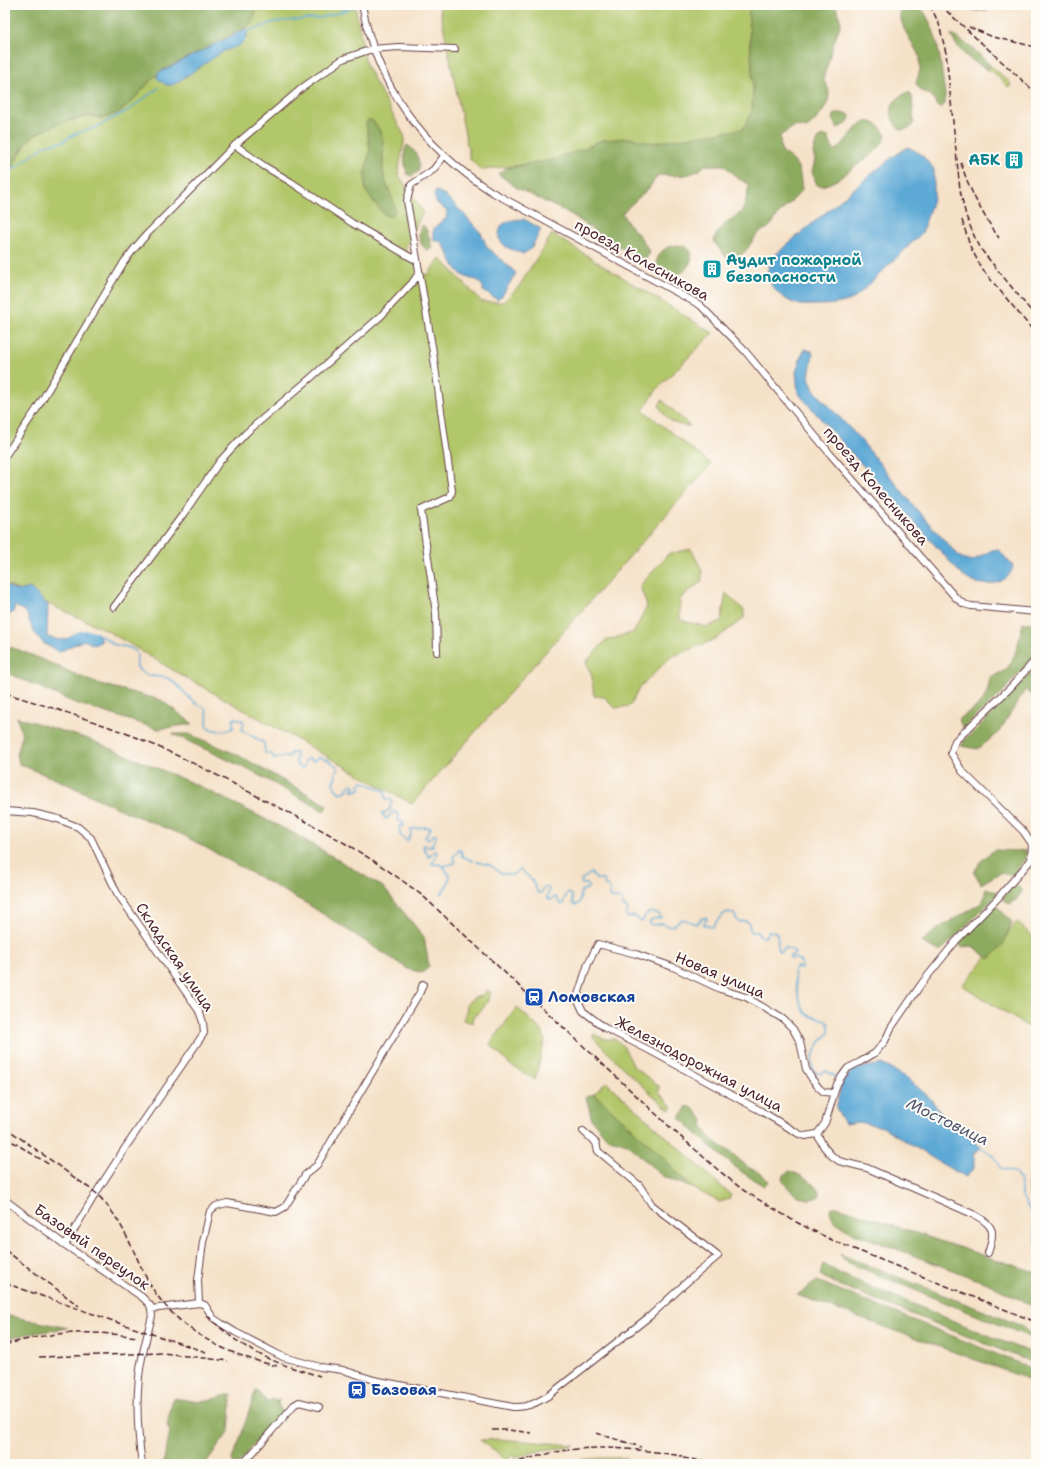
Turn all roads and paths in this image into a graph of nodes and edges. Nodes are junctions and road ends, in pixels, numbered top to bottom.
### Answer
1 (362, 5) edge
2 (372, 49) junction
3 (455, 49) dead end
4 (235, 145) junction
5 (444, 156) junction
6 (417, 261) junction
7 (419, 273) junction
8 (5, 456) edge
9 (114, 607) dead end
10 (1036, 612) edge
11 (437, 652) dead end
12 (1036, 659) edge
13 (5, 811) edge
14 (598, 944) joint
15 (423, 984) dead end
16 (834, 1092) junction
17 (583, 1131) dead end
18 (817, 1134) junction
19 (5, 1200) edge
20 (65, 1244) junction
21 (988, 1253) dead end
22 (199, 1303) junction
23 (152, 1309) junction
24 (319, 1407) dead end
25 (142, 1464) edge
26 (243, 1464) edge

1 - 2 street, проезд Колесникова
2 - 3 street
2 - 4 street
2 - 5 street, проезд Колесникова
4 - 6 street
4 - 8 street
5 - 6 street
5 - 10 street, проезд Колесникова
6 - 7 street
7 - 9 street
7 - 11 street
12 - 16 street
13 - 20 street, Складская улица
14 - 16 street, Новая улица
14 - 18 street, Железнодорожная улица
15 - 22 street
16 - 18 street
17 - 22 street
18 - 21 street
19 - 20 street, Базовый переулок
20 - 23 street, Базовый переулок
22 - 23 street
23 - 25 street, Базовый переулок
24 - 26 street

